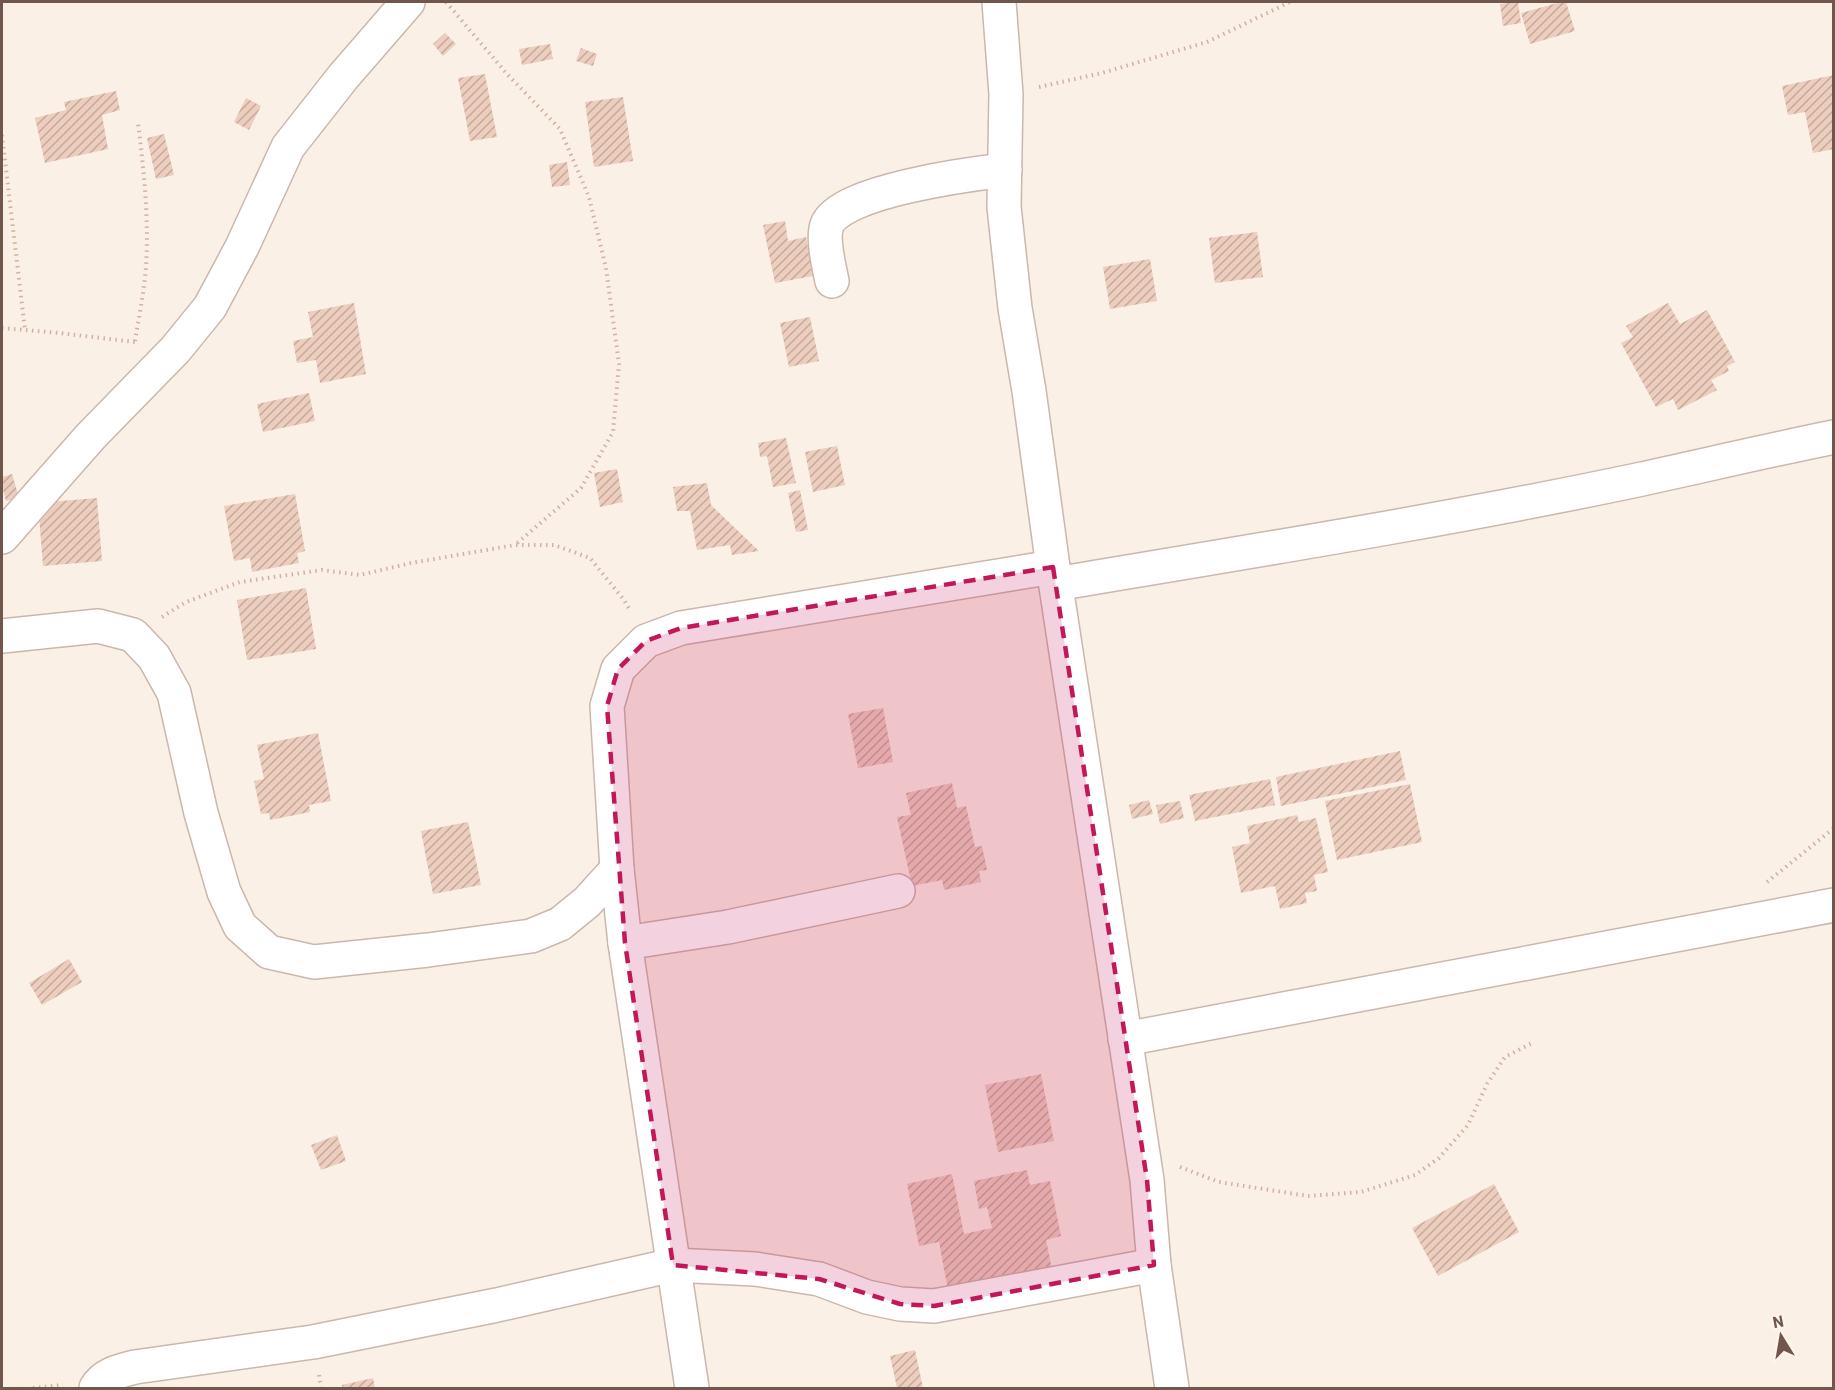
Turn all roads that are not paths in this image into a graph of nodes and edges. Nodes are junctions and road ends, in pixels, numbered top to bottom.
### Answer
1 (408, 2) edge
2 (999, 2) edge
3 (1005, 170) junction
4 (832, 281) dead end
5 (1833, 437) edge
6 (2, 537) edge
7 (1054, 576) junction
8 (2, 636) edge
9 (617, 869) junction
10 (898, 891) dead end
11 (1833, 905) edge
12 (625, 944) junction
13 (1125, 1039) junction
14 (672, 1265) junction
15 (1154, 1265) junction
16 (96, 1389) edge
17 (692, 1389) edge
18 (1172, 1389) edge

1 - 6 street
2 - 3 street
3 - 4 street
3 - 7 street
5 - 7 street
7 - 9 street
7 - 13 street
8 - 9 street
9 - 12 street
10 - 12 street
11 - 13 street
12 - 14 street
13 - 15 street
14 - 15 street
14 - 16 street
14 - 17 street
15 - 18 street

